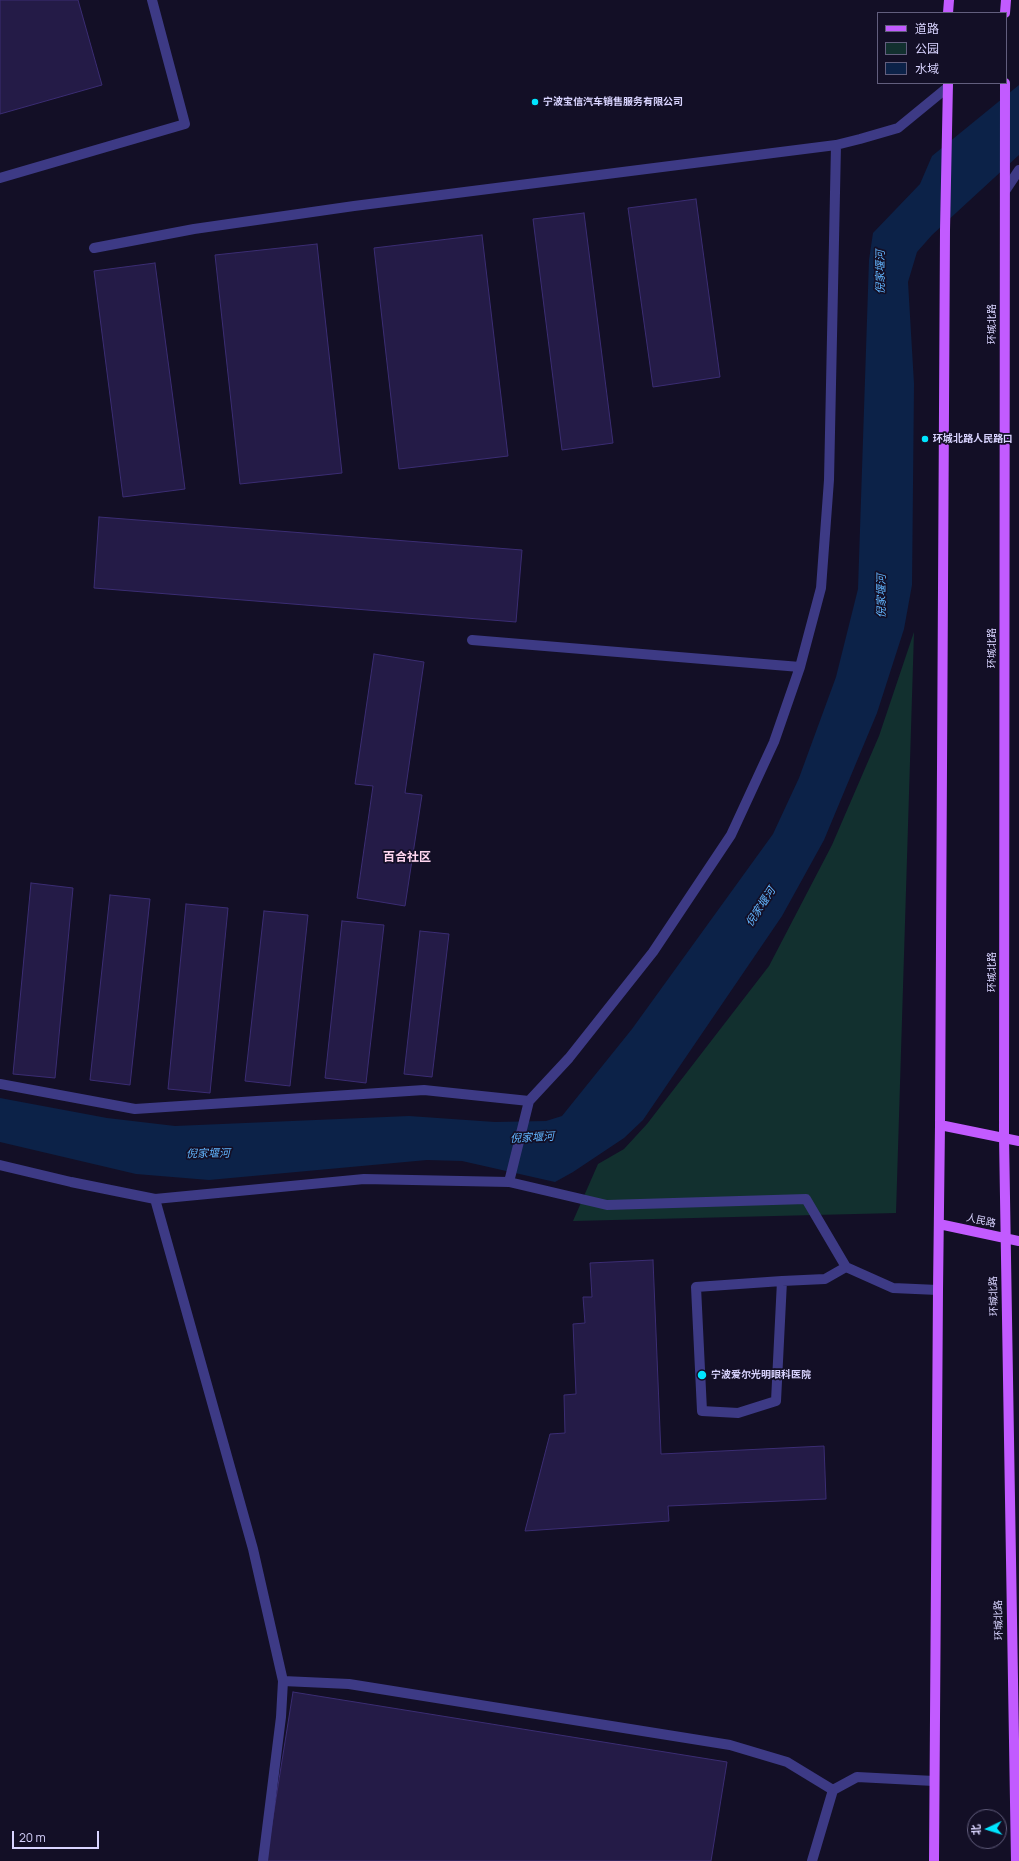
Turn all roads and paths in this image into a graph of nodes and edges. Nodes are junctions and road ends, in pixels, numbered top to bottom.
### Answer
1 (152, 0) edge
2 (949, 0) edge
3 (1006, 0) edge
4 (948, 12) edge
5 (1005, 12) edge
6 (1005, 84) edge
7 (948, 85) edge
8 (836, 145) junction
9 (1019, 170) edge
10 (0, 178) edge
11 (1004, 192) junction
12 (94, 248) dead end
13 (472, 640) dead end
14 (800, 666) junction
15 (0, 1084) edge
16 (529, 1102) junction
17 (940, 1124) junction
18 (1004, 1137) junction
19 (1019, 1141) edge
20 (0, 1165) edge
21 (509, 1181) junction
22 (155, 1199) junction
23 (939, 1224) junction
24 (1005, 1238) junction
25 (1019, 1241) edge
26 (846, 1267) junction
27 (782, 1281) junction
28 (938, 1290) junction
29 (282, 1681) junction
30 (934, 1781) junction
31 (833, 1790) junction
32 (263, 1861) edge
33 (812, 1861) edge
34 (934, 1861) edge
35 (1016, 1861) edge

1 - 10 street
2 - 4 main road
3 - 5 main road
6 - 11 main road, 环城北路
7 - 8 street
7 - 17 main road
8 - 12 street
8 - 14 street
9 - 11 street
11 - 18 main road, 环城北路
13 - 14 street
14 - 16 street
15 - 16 street
16 - 21 street
17 - 18 main road
17 - 23 main road
18 - 19 main road
18 - 24 main road, 环城北路
20 - 22 street
21 - 22 street
21 - 26 street
22 - 29 street
23 - 24 main road, 人民路
23 - 28 main road
24 - 25 main road, 人民路
24 - 35 main road, 环城北路
26 - 27 street
26 - 28 street
27 - 27 street
28 - 30 main road
29 - 31 street
29 - 32 street
30 - 31 street
30 - 34 main road
31 - 33 street

